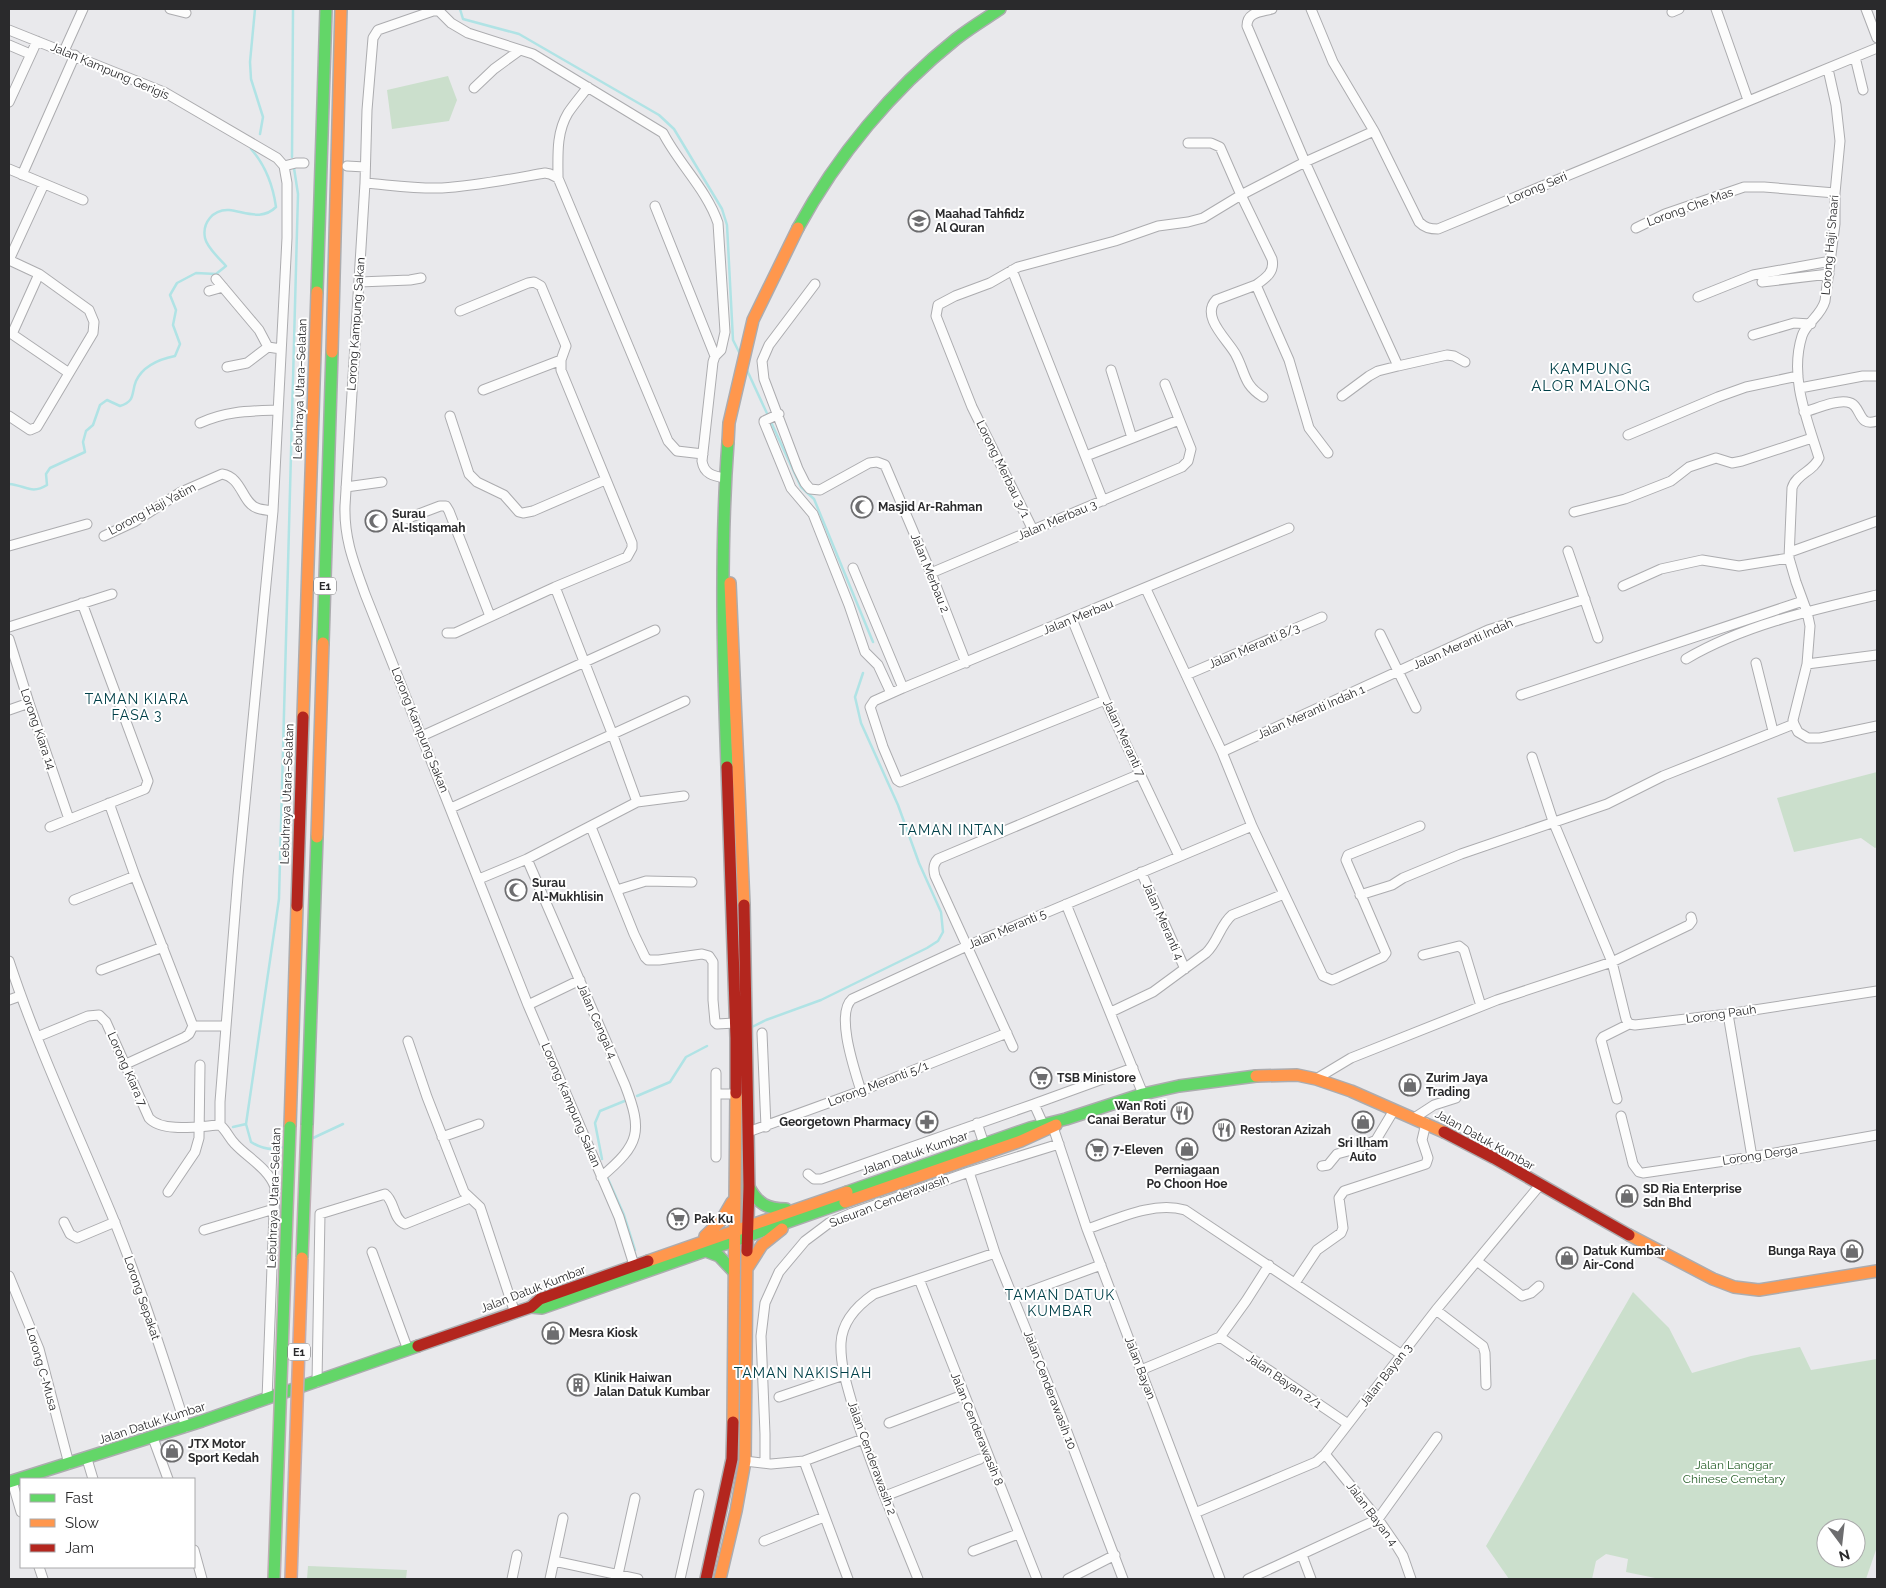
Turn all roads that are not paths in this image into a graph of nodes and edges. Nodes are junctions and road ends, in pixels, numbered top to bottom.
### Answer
1 (83, 9) edge
2 (170, 9) edge
3 (326, 9) edge
4 (341, 9) edge
5 (1000, 9) edge
6 (1272, 9) edge
7 (1311, 9) edge
8 (1716, 9) edge
9 (1866, 9) edge
10 (186, 13) dead end
11 (9, 30) edge
12 (1877, 38) edge
13 (37, 41) junction
14 (9, 45) edge
15 (1877, 48) edge
16 (520, 50) junction
17 (64, 51) junction
18 (30, 54) junction
19 (75, 55) junction
20 (1855, 57) junction
21 (1828, 69) junction
22 (588, 87) junction
23 (474, 88) dead end
24 (1863, 90) dead end
25 (1748, 100) junction
26 (9, 102) edge
27 (1374, 131) junction
28 (1188, 143) dead end
29 (1306, 162) junction
30 (304, 163) dead end
31 (284, 166) junction
32 (347, 166) dead end
33 (365, 167) junction
34 (9, 169) edge
35 (22, 174) junction
36 (558, 178) junction
37 (365, 183) junction
38 (44, 184) junction
39 (1835, 193) junction
40 (1240, 195) junction
41 (83, 200) dead end
42 (655, 206) dead end
43 (1636, 228) dead end
44 (9, 260) edge
45 (1831, 261) junction
46 (1012, 270) junction
47 (39, 274) junction
48 (1829, 274) junction
49 (421, 278) dead end
50 (216, 279) dead end
51 (359, 282) junction
52 (1762, 282) dead end
53 (815, 284) dead end
54 (1256, 285) junction
55 (223, 287) junction
56 (209, 291) dead end
57 (1698, 297) dead end
58 (460, 311) dead end
59 (1811, 324) junction
60 (11, 333) edge
61 (1753, 335) dead end
62 (268, 347) junction
63 (281, 349) junction
64 (715, 356) junction
65 (561, 360) junction
66 (1466, 362) dead end
67 (1398, 366) junction
68 (227, 367) dead end
69 (1111, 370) dead end
70 (69, 373) junction
71 (1798, 376) junction
72 (1877, 376) edge
73 (1165, 384) dead end
74 (1800, 388) junction
75 (483, 390) dead end
76 (1342, 396) dead end
77 (1263, 397) dead end
78 (277, 410) junction
79 (1804, 412) junction
80 (777, 415) junction
81 (9, 416) edge
82 (450, 416) dead end
83 (1179, 420) junction
84 (1877, 420) edge
85 (200, 423) dead end
86 (1628, 435) dead end
87 (1132, 438) junction
88 (1812, 438) junction
89 (1328, 453) dead end
90 (702, 454) junction
91 (1086, 456) junction
92 (725, 478) junction
93 (605, 480) junction
94 (382, 482) dead end
95 (346, 487) junction
96 (1103, 501) junction
97 (273, 511) junction
98 (1574, 512) dead end
99 (1877, 521) edge
100 (87, 524) dead end
101 (402, 527) dead end
102 (1289, 528) dead end
103 (1033, 530) junction
104 (104, 536) dead end
105 (9, 546) edge
106 (1568, 551) dead end
107 (1790, 555) junction
108 (853, 568) dead end
109 (931, 573) junction
110 (1623, 586) dead end
111 (555, 587) junction
112 (1146, 589) junction
113 (112, 594) dead end
114 (1877, 595) edge
115 (1585, 600) junction
116 (1803, 601) junction
117 (82, 603) junction
118 (1807, 612) junction
119 (490, 616) junction
120 (1322, 617) dead end
121 (1072, 619) junction
122 (9, 627) edge
123 (655, 630) dead end
124 (447, 633) dead end
125 (1380, 634) dead end
126 (1598, 638) dead end
127 (9, 639) edge
128 (1877, 656) edge
129 (1686, 659) dead end
130 (583, 662) junction
131 (966, 663) junction
132 (1756, 663) dead end
133 (1807, 664) junction
134 (12, 665) edge
135 (1399, 672) junction
136 (1186, 675) junction
137 (903, 688) junction
138 (891, 693) junction
139 (1521, 695) dead end
140 (1105, 700) junction
141 (684, 701) dead end
142 (29, 703) junction
143 (1416, 708) dead end
144 (9, 710) edge
145 (730, 711) junction
146 (1794, 724) junction
147 (1877, 726) edge
148 (1773, 731) junction
149 (612, 733) junction
150 (422, 736) junction
151 (1222, 752) junction
152 (1532, 757) dead end
153 (1140, 774) junction
154 (684, 796) dead end
155 (637, 802) junction
156 (109, 803) junction
157 (451, 808) junction
158 (69, 819) junction
159 (1553, 821) junction
160 (1252, 826) junction
161 (1420, 826) dead end
162 (50, 827) dead end
163 (591, 827) junction
164 (1179, 856) junction
165 (527, 859) junction
166 (1140, 872) junction
167 (135, 876) junction
168 (479, 879) junction
169 (692, 882) dead end
170 (617, 890) junction
171 (1284, 894) junction
172 (1360, 895) junction
173 (74, 900) dead end
174 (1066, 904) junction
175 (1691, 916) dead end
176 (967, 946) junction
177 (163, 947) junction
178 (1423, 955) dead end
179 (9, 961) edge
180 (1612, 962) junction
181 (1185, 969) junction
182 (102, 970) dead end
183 (580, 980) junction
184 (1877, 991) edge
185 (20, 996) junction
186 (9, 1000) edge
187 (528, 1005) junction
188 (1481, 1006) junction
189 (1110, 1012) junction
190 (1728, 1014) junction
191 (735, 1023) junction
192 (1629, 1024) junction
193 (193, 1026) junction
194 (226, 1026) junction
195 (762, 1033) dead end
196 (1006, 1033) junction
197 (37, 1037) junction
198 (408, 1041) dead end
199 (1013, 1047) dead end
200 (126, 1064) junction
201 (200, 1065) dead end
202 (1133, 1068) junction
203 (716, 1073) dead end
204 (1316, 1079) junction
205 (861, 1091) junction
206 (716, 1094) junction
207 (735, 1094) junction
208 (1143, 1094) junction
209 (1456, 1098) dead end
210 (1617, 1099) dead end
211 (1034, 1104) junction
212 (1394, 1110) junction
213 (1621, 1116) dead end
214 (1414, 1118) junction
215 (977, 1123) junction
216 (1426, 1123) junction
217 (479, 1124) dead end
218 (220, 1125) junction
219 (1048, 1125) junction
220 (200, 1126) junction
221 (766, 1127) junction
222 (748, 1132) junction
223 (1877, 1135) edge
224 (442, 1137) junction
225 (984, 1144) junction
226 (1059, 1144) junction
227 (716, 1157) dead end
228 (1752, 1158) junction
229 (1322, 1166) dead end
230 (969, 1172) junction
231 (808, 1174) dead end
232 (602, 1177) junction
233 (1540, 1185) junction
234 (734, 1187) junction
235 (749, 1187) junction
236 (168, 1192) dead end
237 (470, 1198) junction
238 (793, 1209) junction
239 (274, 1210) junction
240 (804, 1217) junction
241 (64, 1222) dead end
242 (115, 1222) junction
243 (1087, 1229) junction
244 (204, 1230) dead end
245 (748, 1231) junction
246 (735, 1236) junction
247 (692, 1245) junction
248 (705, 1251) junction
249 (372, 1252) dead end
250 (995, 1253) junction
251 (1477, 1261) junction
252 (1100, 1265) junction
253 (1269, 1265) junction
254 (634, 1266) junction
255 (1877, 1271) edge
256 (740, 1272) junction
257 (9, 1276) edge
258 (919, 1279) junction
259 (1295, 1283) junction
260 (1539, 1286) dead end
261 (1014, 1297) junction
262 (536, 1308) junction
263 (1436, 1310) junction
264 (515, 1312) junction
265 (1220, 1337) junction
266 (408, 1350) junction
267 (1402, 1355) junction
268 (1141, 1370) junction
269 (844, 1375) junction
270 (317, 1382) junction
271 (1486, 1386) dead end
272 (963, 1395) junction
273 (778, 1397) dead end
274 (267, 1399) junction
275 (889, 1423) dead end
276 (1348, 1424) junction
277 (186, 1427) junction
278 (1436, 1437) dead end
279 (153, 1438) junction
280 (863, 1439) junction
281 (1325, 1454) junction
282 (87, 1459) junction
283 (980, 1459) dead end
284 (745, 1461) junction
285 (804, 1461) junction
286 (765, 1463) junction
287 (69, 1464) junction
288 (23, 1478) edge
289 (92, 1478) edge
290 (168, 1478) edge
291 (10, 1482) edge
292 (699, 1494) dead end
293 (885, 1496) junction
294 (635, 1498) dead end
295 (20, 1509) edge
296 (1195, 1514) junction
297 (824, 1517) junction
298 (563, 1518) dead end
299 (1378, 1519) junction
300 (1018, 1534) junction
301 (764, 1541) dead end
302 (973, 1551) dead end
303 (195, 1554) edge
304 (517, 1555) dead end
305 (1114, 1555) junction
306 (1302, 1555) junction
307 (554, 1561) junction
308 (617, 1577) edge
309 (202, 1579) edge
310 (274, 1579) edge
311 (291, 1579) edge
312 (512, 1579) edge
313 (550, 1579) edge
314 (638, 1579) edge
315 (680, 1579) edge
316 (706, 1579) edge
317 (720, 1579) edge
318 (848, 1579) edge
319 (918, 1579) edge
320 (1036, 1579) edge
321 (1068, 1579) edge
322 (1123, 1579) edge
323 (1220, 1579) edge
324 (1248, 1579) edge
325 (1311, 1579) edge
326 (1411, 1579) edge

1 - 17 street
2 - 10 street
3 - 310 main road, Lebuhraya Utara–Selatan / E1, bridge
4 - 311 main road, E1, bridge
5 - 92 main road
6 - 29 street
7 - 27 street, Lorong Seri
8 - 25 street
9 - 12 street
11 - 13 street, Jalan Kampung Gerigis
13 - 17 street, Jalan Kampung Gerigis
13 - 18 street
14 - 18 street
15 - 20 street, Lorong Seri
16 - 22 street
16 - 23 street
16 - 33 street, Lorong Kampung Sakan
17 - 19 street, Jalan Kampung Gerigis
18 - 26 street
19 - 31 street, Jalan Kampung Gerigis
19 - 35 street
20 - 21 street, Lorong Seri
20 - 24 street
21 - 25 street, Lorong Seri
21 - 39 street, Lorong Haji Shaari
22 - 36 street
22 - 64 street
25 - 27 street, Lorong Seri
27 - 29 street
28 - 40 street
29 - 40 street
29 - 67 street
30 - 31 street
31 - 63 street
32 - 33 street
33 - 37 street, Lorong Kampung Sakan
34 - 35 street
35 - 38 street
36 - 37 street
36 - 90 street
37 - 51 street, Lorong Kampung Sakan
38 - 41 street
38 - 44 street
39 - 43 street, Lorong Che Mas
39 - 45 street, Lorong Haji Shaari
40 - 46 street
40 - 54 street
42 - 64 street
44 - 47 street
45 - 48 street, Lorong Haji Shaari
45 - 57 street
46 - 91 street
46 - 103 street, Lorong Merbau 3/1
47 - 60 street
47 - 70 street
48 - 52 street
48 - 59 street, Lorong Haji Shaari
49 - 51 street
50 - 55 street
51 - 95 street, Lorong Kampung Sakan
53 - 80 street
54 - 77 street
54 - 89 street
55 - 56 street
55 - 62 street
58 - 65 street
59 - 61 street
59 - 71 street, Lorong Haji Shaari
60 - 70 street
62 - 63 street
62 - 68 street
63 - 78 street
64 - 90 street
65 - 75 street
65 - 93 street
66 - 67 street
67 - 76 street
69 - 87 street
70 - 81 street
71 - 74 street, Lorong Haji Shaari
71 - 86 street
72 - 74 street
73 - 83 street
74 - 79 street, Lorong Haji Shaari
78 - 85 street
78 - 97 street
79 - 84 street
79 - 88 street, Lorong Haji Shaari
80 - 109 street, Jalan Merbau 2
80 - 138 street
82 - 93 street
83 - 87 street
83 - 96 street, Jalan Merbau 3
87 - 91 street
88 - 98 street
88 - 107 street, Lorong Haji Shaari
90 - 92 street
91 - 96 street
92 - 145 main road
93 - 111 street
94 - 95 street
95 - 150 street, Lorong Kampung Sakan
96 - 103 street, Jalan Merbau 3
97 - 104 street, Lorong Haji Yatim
97 - 194 street
99 - 107 street
100 - 105 street
101 - 119 street
102 - 112 street, Jalan Merbau
103 - 109 street, Jalan Merbau 3
106 - 115 street
107 - 110 street
107 - 116 street, Lorong Haji Shaari
108 - 137 street
109 - 131 street, Jalan Merbau 2
111 - 119 street
111 - 130 street
112 - 121 street, Jalan Merbau
112 - 136 street
113 - 117 street
114 - 118 street
115 - 126 street
115 - 135 street, Jalan Meranti Indah
116 - 118 street, Lorong Haji Shaari
116 - 139 street
117 - 122 street
117 - 156 street
118 - 129 street
118 - 133 street, Lorong Haji Shaari
119 - 124 street
120 - 136 street, Jalan Meranti 8/3
121 - 131 street, Jalan Merbau
121 - 140 street, Jalan Meranti 7
123 - 130 street
125 - 135 street
127 - 134 street, Lorong Kiara 14
128 - 133 street
130 - 149 street
130 - 150 street
131 - 137 street, Jalan Merbau
132 - 148 street
133 - 146 street, Lorong Haji Shaari
134 - 142 street, Lorong Kiara 14
135 - 143 street
135 - 151 street, Jalan Meranti Indah 1
136 - 151 street
137 - 138 street, Jalan Merbau
138 - 140 street, Jalan Merbau
140 - 153 street, Jalan Meranti 7
141 - 149 street
142 - 144 street
142 - 158 street, Lorong Kiara 14
145 - 191 main road
145 - 222 main road
146 - 147 street
146 - 148 street
148 - 159 street
149 - 155 street
149 - 157 street
150 - 157 street, Lorong Kampung Sakan
151 - 160 street
152 - 159 street
153 - 164 street, Jalan Meranti 7
153 - 176 street
154 - 155 street
155 - 163 street
156 - 158 street
156 - 167 street
157 - 168 street, Lorong Kampung Sakan
158 - 162 street
159 - 172 street
159 - 180 street
160 - 164 street, Jalan Meranti 5
160 - 171 street
161 - 172 street
163 - 165 street
163 - 170 street
164 - 166 street, Jalan Meranti 5
165 - 168 street
165 - 183 street, Jalan Cengal 4
166 - 174 street, Jalan Meranti 5
166 - 181 street, Jalan Meranti 4
167 - 173 street
167 - 177 street
168 - 187 street, Lorong Kampung Sakan
169 - 170 street
170 - 191 street
171 - 172 street
171 - 181 street
174 - 176 street, Jalan Meranti 5
174 - 189 street
175 - 180 street
176 - 196 street
176 - 205 street, Jalan Meranti 5
177 - 182 street
177 - 193 street
178 - 188 street
179 - 185 street, Lorong Sepakat
180 - 188 street
180 - 192 street
181 - 189 street
183 - 187 street
183 - 232 street, Jalan Cengal 4
184 - 190 street, Lorong Pauh
185 - 186 street
185 - 197 street, Lorong Sepakat
187 - 232 street, Lorong Kampung Sakan
188 - 204 street
189 - 202 street
190 - 192 street, Lorong Pauh
190 - 228 street
191 - 207 main road
192 - 210 street
193 - 194 street
193 - 200 street
194 - 218 street
195 - 221 street
196 - 199 street
196 - 205 street, Lorong Meranti 5/1
197 - 200 street, Lorong Kiara 7
197 - 242 street, Lorong Sepakat
198 - 224 street
200 - 220 street, Lorong Kiara 7
201 - 220 street
202 - 208 street
202 - 211 street
203 - 206 street
204 - 208 main road, Jalan Datuk Kumbar
204 - 212 main road, Jalan Datuk Kumbar
205 - 221 street, Lorong Meranti 5/1
206 - 207 street
206 - 227 street
207 - 234 main road
208 - 219 main road, Jalan Datuk Kumbar
209 - 214 street
211 - 215 street
211 - 219 street, Jalan Bayan
212 - 214 main road, Jalan Datuk Kumbar
212 - 229 street
213 - 228 street, Lorong Derga
214 - 216 main road, Jalan Datuk Kumbar
215 - 225 street
215 - 231 street
216 - 233 main road, Jalan Datuk Kumbar
216 - 259 street
217 - 224 street
218 - 220 street, Lorong Kiara 7
218 - 239 street
219 - 225 main road, Jalan Datuk Kumbar
219 - 226 street, Jalan Bayan
219 - 240 main road, Jalan Datuk Kumbar
220 - 236 street
221 - 222 street, Lorong Meranti 5/1
222 - 235 main road
223 - 228 street, Lorong Derga
224 - 237 street
225 - 238 main road, Jalan Datuk Kumbar
226 - 230 street, Susuran Cenderawasih
226 - 243 street, Jalan Bayan
230 - 250 street, Jalan Cenderawasih 10
230 - 286 street, Susuran Cenderawasih
232 - 254 street, Lorong Kampung Sakan
233 - 251 street, Jalan Bayan 3
233 - 255 main road, Jalan Datuk Kumbar
234 - 246 main road
234 - 247 main road
235 - 238 main road
235 - 245 main road
237 - 264 street
237 - 270 street
238 - 245 main road, Jalan Datuk Kumbar
239 - 244 street
239 - 274 street
240 - 245 main road, Jalan Datuk Kumbar
240 - 256 main road
241 - 242 street
242 - 277 street, Lorong Sepakat
243 - 252 street, Jalan Bayan
243 - 253 street
245 - 246 main road, Jalan Datuk Kumbar
245 - 256 main road
246 - 247 main road, Jalan Datuk Kumbar
246 - 248 main road, Jalan Datuk Kumbar
246 - 256 main road
247 - 254 main road, Jalan Datuk Kumbar
248 - 256 main road
248 - 262 main road, Jalan Datuk Kumbar
249 - 266 street
250 - 258 street, Jalan Cenderawasih 2
250 - 261 street, Jalan Cenderawasih 10
251 - 260 street
251 - 263 street, Jalan Bayan 3
252 - 261 street
252 - 268 street, Jalan Bayan
253 - 259 street
253 - 265 street
254 - 262 main road, Jalan Datuk Kumbar
256 - 284 main road
256 - 316 main road
257 - 287 street, Lorong C-Musa
258 - 269 street, Jalan Cenderawasih 2
258 - 272 street, Jalan Cenderawasih 8
259 - 267 street
261 - 305 street, Jalan Cenderawasih 10
262 - 264 main road, Jalan Datuk Kumbar
263 - 267 street, Jalan Bayan 3
263 - 271 street
264 - 266 main road, Jalan Datuk Kumbar
265 - 268 street
265 - 276 street, Jalan Bayan 2/1
266 - 270 main road, Jalan Datuk Kumbar
267 - 276 street, Jalan Bayan 3
268 - 296 street, Jalan Bayan
269 - 273 street
269 - 280 street, Jalan Cenderawasih 2
270 - 274 main road, Jalan Datuk Kumbar
272 - 275 street
272 - 300 street, Jalan Cenderawasih 8
274 - 277 main road, Jalan Datuk Kumbar
276 - 281 street, Jalan Bayan 3
277 - 279 main road, Jalan Datuk Kumbar
278 - 299 street
279 - 282 main road, Jalan Datuk Kumbar
279 - 290 street
280 - 285 street
280 - 293 street, Jalan Cenderawasih 2
281 - 296 street, Jalan Bayan 3
281 - 299 street, Jalan Bayan 4
282 - 287 main road, Jalan Datuk Kumbar
282 - 289 street
283 - 293 street
284 - 286 street
284 - 317 main road
285 - 286 street
285 - 297 street
287 - 288 main road, Jalan Datuk Kumbar
291 - 295 street
292 - 315 street
293 - 319 street, Jalan Cenderawasih 2
294 - 308 street
296 - 323 street, Jalan Bayan
297 - 301 street
297 - 318 street
298 - 307 street
299 - 306 street
299 - 326 street, Jalan Bayan 4
300 - 302 street
300 - 320 street, Jalan Cenderawasih 8
303 - 309 street
304 - 312 street
305 - 321 street
305 - 322 street, Jalan Cenderawasih 10
306 - 324 street
306 - 325 street
307 - 308 street
307 - 313 street
308 - 314 street

